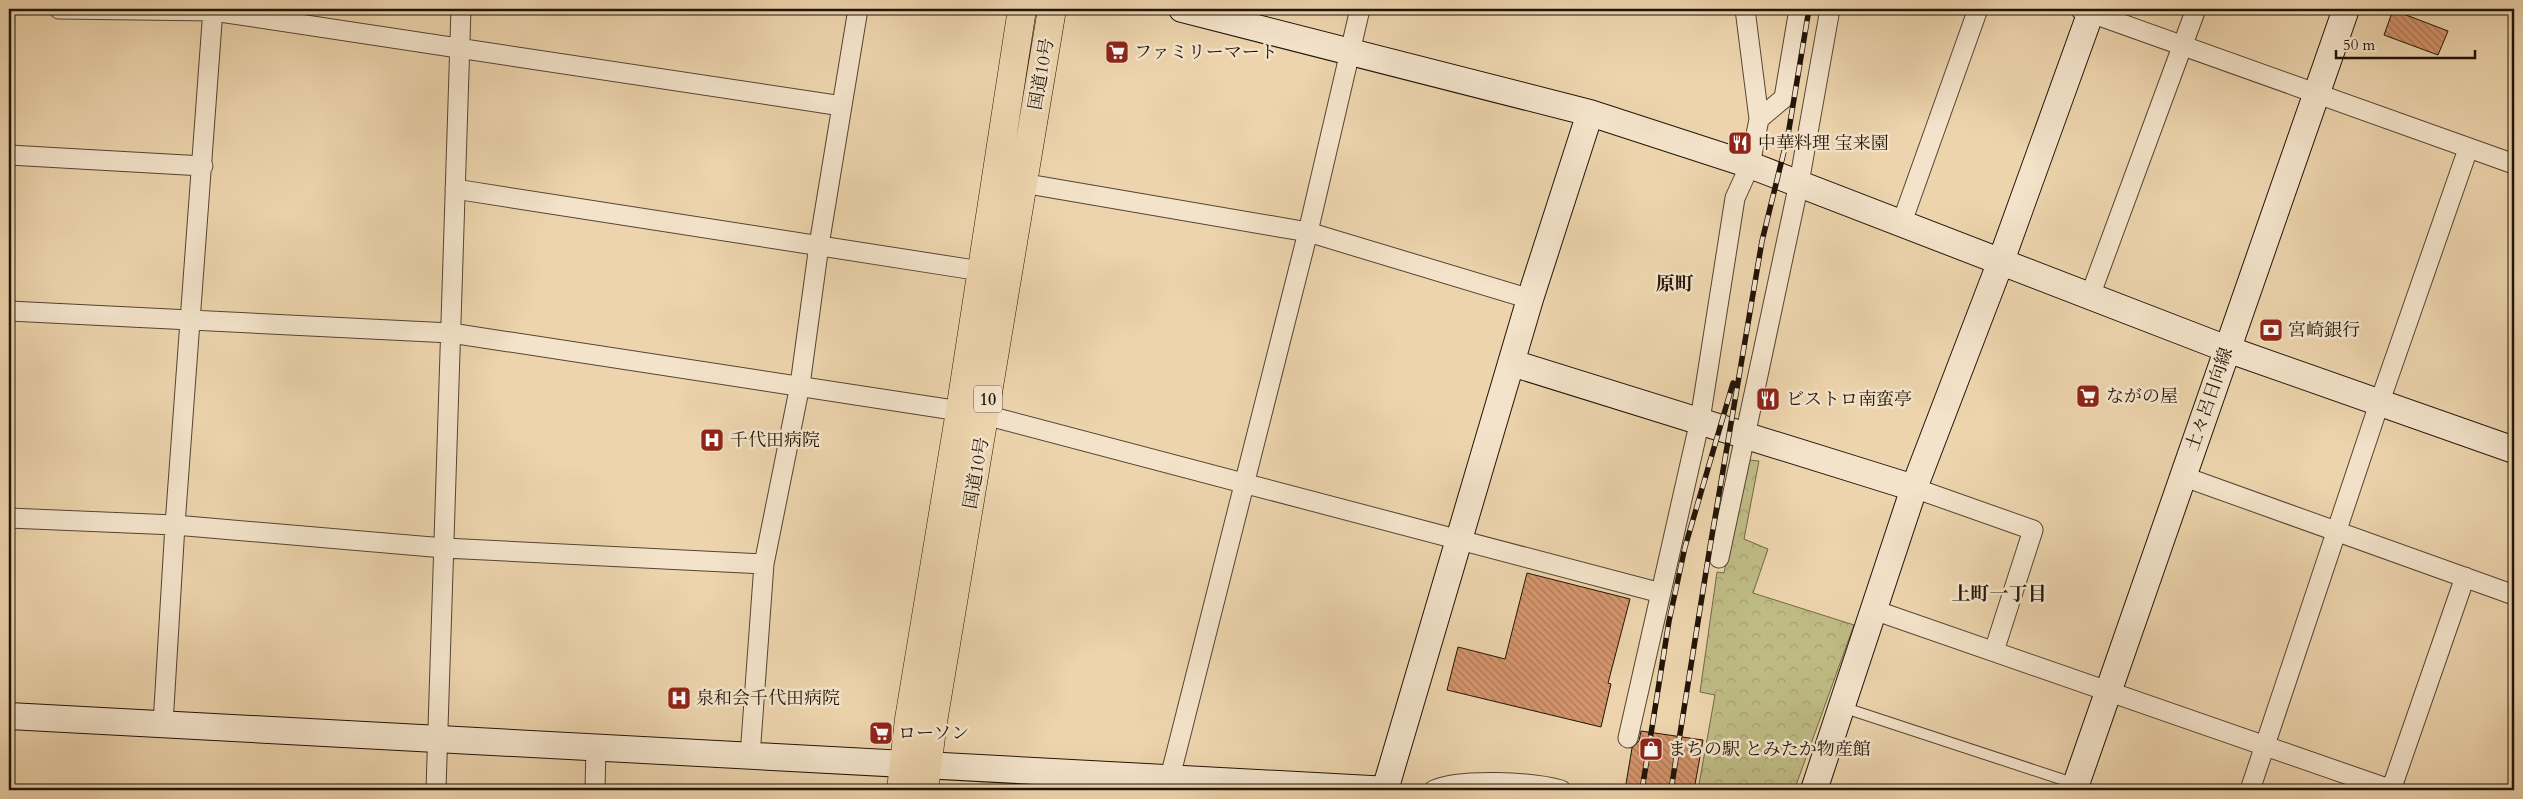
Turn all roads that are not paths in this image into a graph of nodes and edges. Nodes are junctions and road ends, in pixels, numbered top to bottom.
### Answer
1 (59, 9) edge
2 (461, 9) edge
3 (858, 9) edge
4 (1022, 9) edge
5 (1052, 9) edge
6 (1182, 9) edge
7 (1360, 9) edge
8 (1745, 9) edge
9 (1799, 9) edge
10 (1830, 9) edge
11 (1978, 9) edge
12 (2196, 9) edge
13 (2346, 9) edge
14 (213, 10) edge
15 (2087, 10) edge
16 (2184, 46) junction
17 (460, 48) junction
18 (1349, 50) junction
19 (2318, 95) junction
20 (842, 106) junction
21 (1590, 114) junction
22 (1759, 119) junction
23 (2468, 149) junction
24 (9, 155) edge
25 (2514, 164) edge
26 (1750, 165) junction
27 (203, 166) junction
28 (1022, 183) junction
29 (1798, 183) junction
30 (455, 190) junction
31 (1902, 222) junction
32 (1308, 232) junction
33 (819, 245) junction
34 (2001, 261) junction
35 (981, 271) junction
36 (2090, 296) junction
37 (1530, 299) junction
38 (9, 311) edge
39 (191, 320) junction
40 (450, 333) junction
41 (2227, 349) junction
42 (1512, 363) junction
43 (800, 385) junction
44 (2379, 404) junction
45 (973, 413) junction
46 (1700, 420) junction
47 (1746, 434) junction
48 (2514, 450) edge
49 (2182, 476) junction
50 (1245, 485) junction
51 (1914, 488) junction
52 (9, 518) edge
53 (175, 525) junction
54 (2338, 532) junction
55 (1461, 539) junction
56 (444, 548) junction
57 (1719, 558) dead end
58 (764, 564) junction
59 (2466, 577) junction
60 (1661, 593) junction
61 (2514, 594) edge
62 (1874, 610) junction
63 (1994, 652) junction
64 (2108, 691) junction
65 (1842, 707) junction
66 (9, 716) edge
67 (163, 724) junction
68 (1628, 738) dead end
69 (438, 739) junction
70 (2266, 746) junction
71 (596, 747) junction
72 (750, 756) junction
73 (914, 777) edge
74 (1168, 784) edge
75 (2075, 787) edge
76 (436, 790) edge
77 (595, 790) edge
78 (1385, 790) edge
79 (1389, 790) edge
80 (1434, 790) edge
81 (1561, 790) edge
82 (1814, 790) edge
83 (2250, 790) edge
84 (2391, 790) edge

1 - 14 street
2 - 17 street
3 - 20 street
4 - 35 highway, 国道10号 / 10
5 - 28 highway, 国道10号 / 10
6 - 18 street
7 - 18 street
8 - 22 street
9 - 22 street
10 - 29 street
11 - 31 street
12 - 16 street
13 - 19 street, 土々呂日向線
14 - 17 street
14 - 27 street
15 - 16 street
15 - 34 street
16 - 19 street
16 - 36 street
17 - 20 street
17 - 30 street
18 - 21 street
18 - 32 street
19 - 23 street
19 - 41 street, 土々呂日向線
20 - 33 street
21 - 26 street
21 - 37 street
22 - 26 street
23 - 25 street
23 - 44 street
24 - 27 street
26 - 29 street
26 - 46 street
27 - 39 street
28 - 32 street
28 - 45 highway, 国道10号 / 10
29 - 31 street
29 - 47 street
30 - 33 street
30 - 40 street
31 - 34 street
32 - 37 street
32 - 50 street
33 - 35 street
33 - 43 street
34 - 36 street
34 - 51 street
35 - 45 highway, 国道10号 / 10
36 - 41 street
37 - 42 street
38 - 39 street
39 - 40 street
39 - 53 street
40 - 43 street
40 - 56 street
41 - 44 street
41 - 49 street, 土々呂日向線
42 - 46 street
42 - 55 street
43 - 45 street
43 - 58 street
44 - 48 street
44 - 54 street
45 - 50 street
45 - 73 highway, 国道10号 / 10
46 - 47 street
46 - 60 street
47 - 51 street
47 - 57 street
49 - 54 street
49 - 64 street, 土々呂日向線
50 - 55 street
50 - 74 street
51 - 62 street
51 - 63 street
52 - 53 street
53 - 56 street
53 - 67 street
54 - 59 street
54 - 70 street
55 - 60 street
55 - 78 street
56 - 58 street
56 - 69 street
58 - 72 street
59 - 61 street
59 - 84 street
60 - 68 street
62 - 63 street
62 - 65 street
63 - 64 street
64 - 70 street
64 - 75 street, 土々呂日向線
65 - 75 lane
65 - 82 street
66 - 67 street
67 - 69 street
69 - 71 street
69 - 76 street
70 - 83 street
70 - 84 street
71 - 72 street
71 - 77 street
72 - 73 street
73 - 74 street
74 - 78 street
78 - 79 street
80 - 81 street

